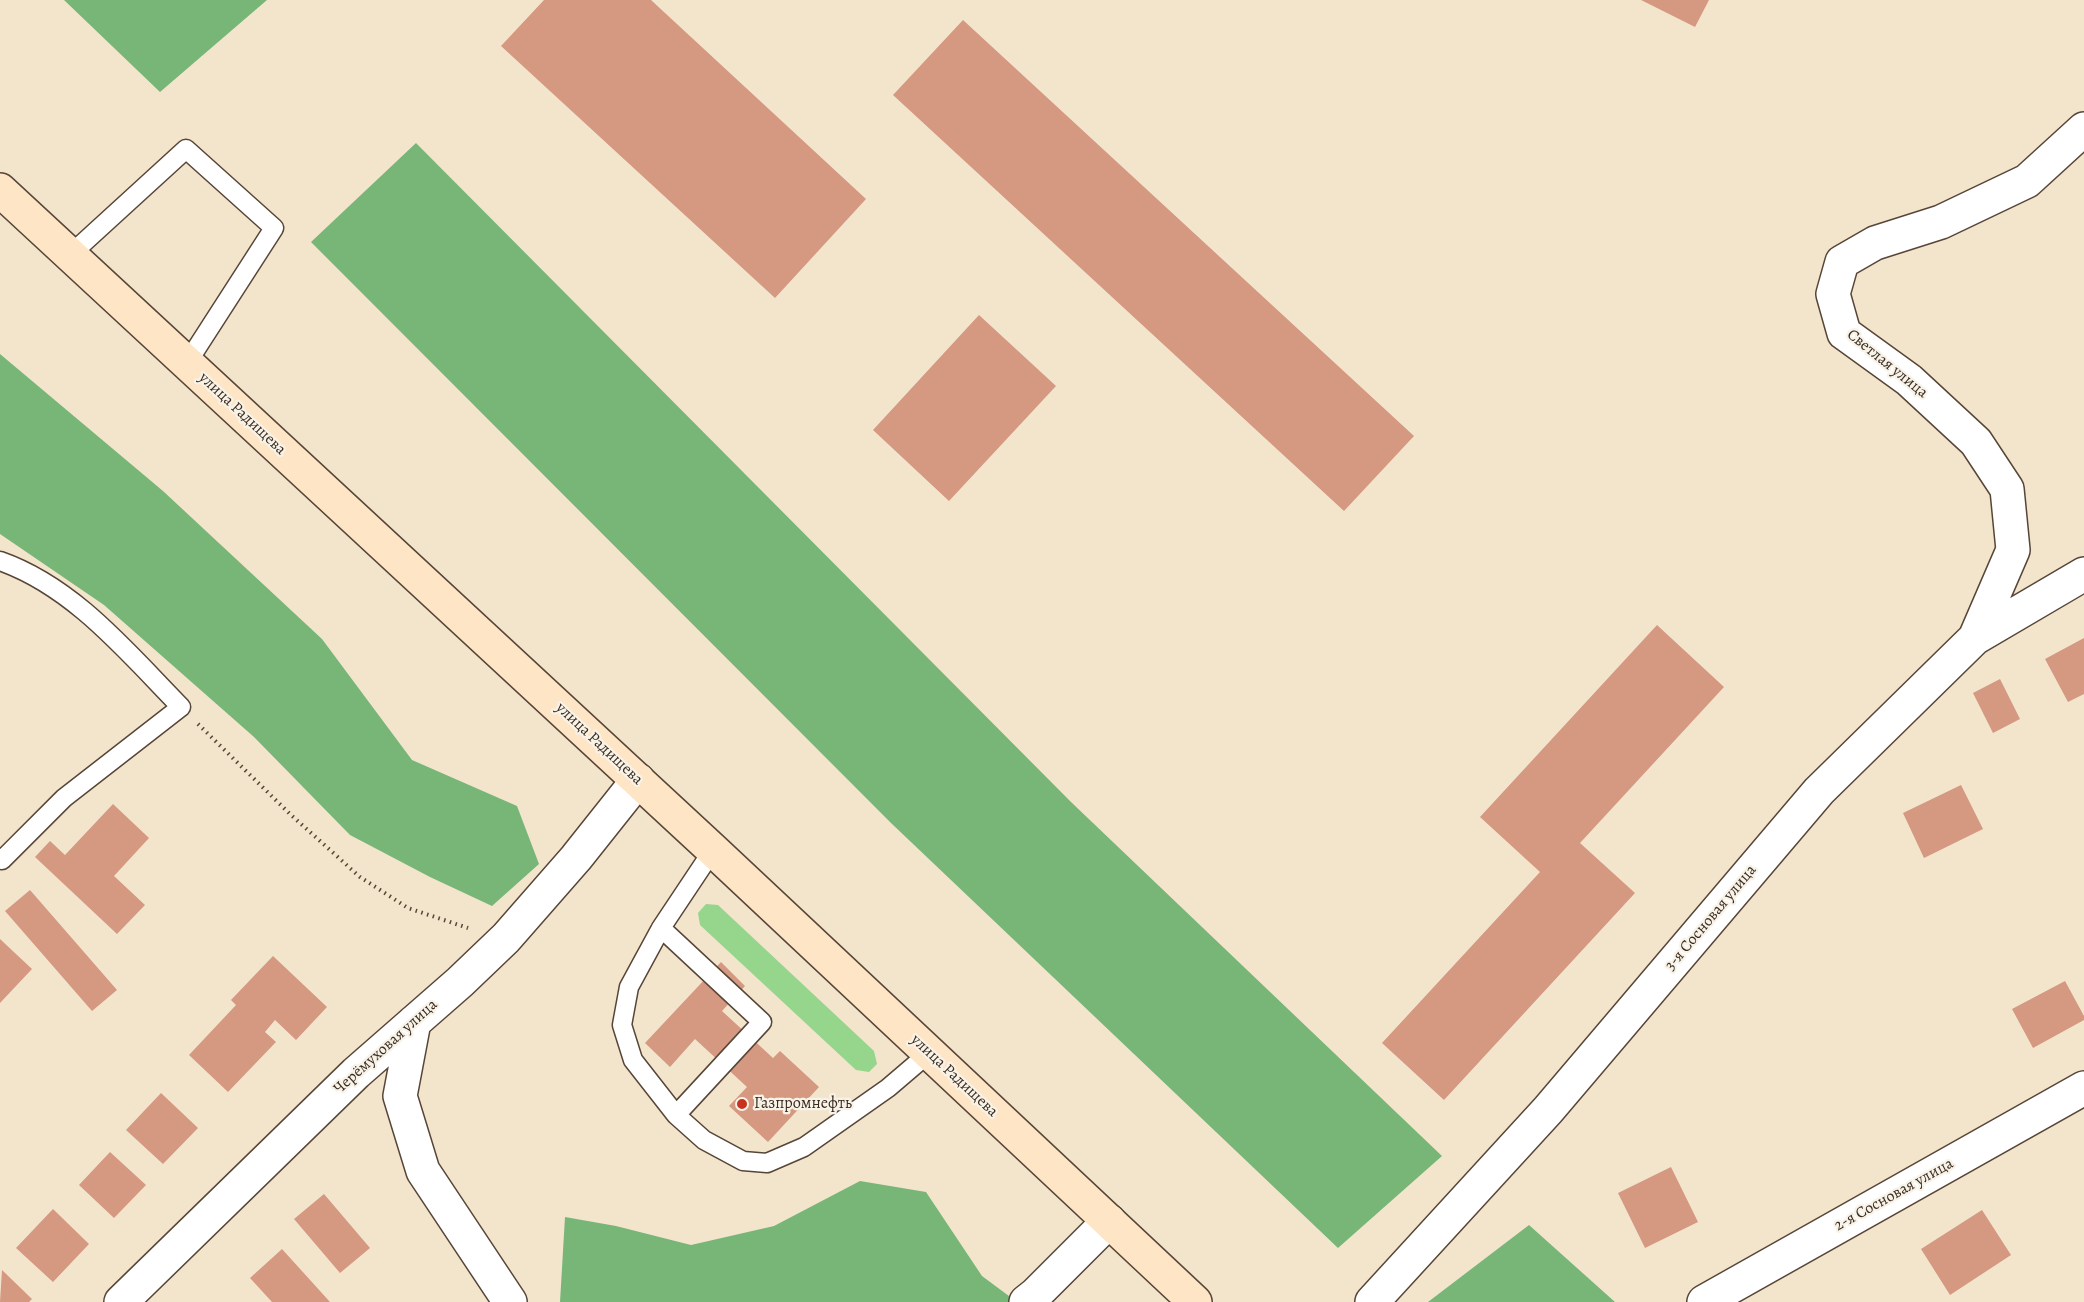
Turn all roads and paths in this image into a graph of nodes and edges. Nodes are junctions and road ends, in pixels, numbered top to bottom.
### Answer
1 (2084, 129) edge
2 (0, 190) edge
3 (70, 255) junction
4 (187, 363) junction
5 (0, 561) edge
6 (2084, 574) edge
7 (1975, 638) junction
8 (180, 707) junction
9 (638, 780) junction
10 (713, 850) junction
11 (2, 860) dead end
12 (660, 928) junction
13 (506, 938) junction
14 (414, 1022) junction
15 (929, 1053) junction
16 (2084, 1088) edge
17 (676, 1115) junction
18 (1109, 1221) junction
19 (121, 1302) edge
20 (510, 1302) edge
21 (1026, 1302) edge
22 (1195, 1302) edge
23 (1372, 1302) edge
24 (1704, 1302) edge

1 - 7 street, Светлая улица
2 - 3 main road, улица Радищева
3 - 4 main road, улица Радищева
3 - 4 lane
4 - 9 main road, улица Радищева
5 - 8 lane
6 - 7 street, 3-я Сосновая улица
7 - 23 street, 3-я Сосновая улица
8 - 11 lane
8 - 13 path
9 - 10 main road, улица Радищева
9 - 13 street, Черёмуховая улица
10 - 12 lane
10 - 15 main road, улица Радищева
12 - 17 lane
12 - 17 lane
13 - 14 street, Черёмуховая улица
14 - 19 street, Черёмуховая улица
14 - 20 street
15 - 17 lane
15 - 18 main road, улица Радищева
16 - 24 street, 2-я Сосновая улица
18 - 21 street
18 - 22 main road, улица Радищева

